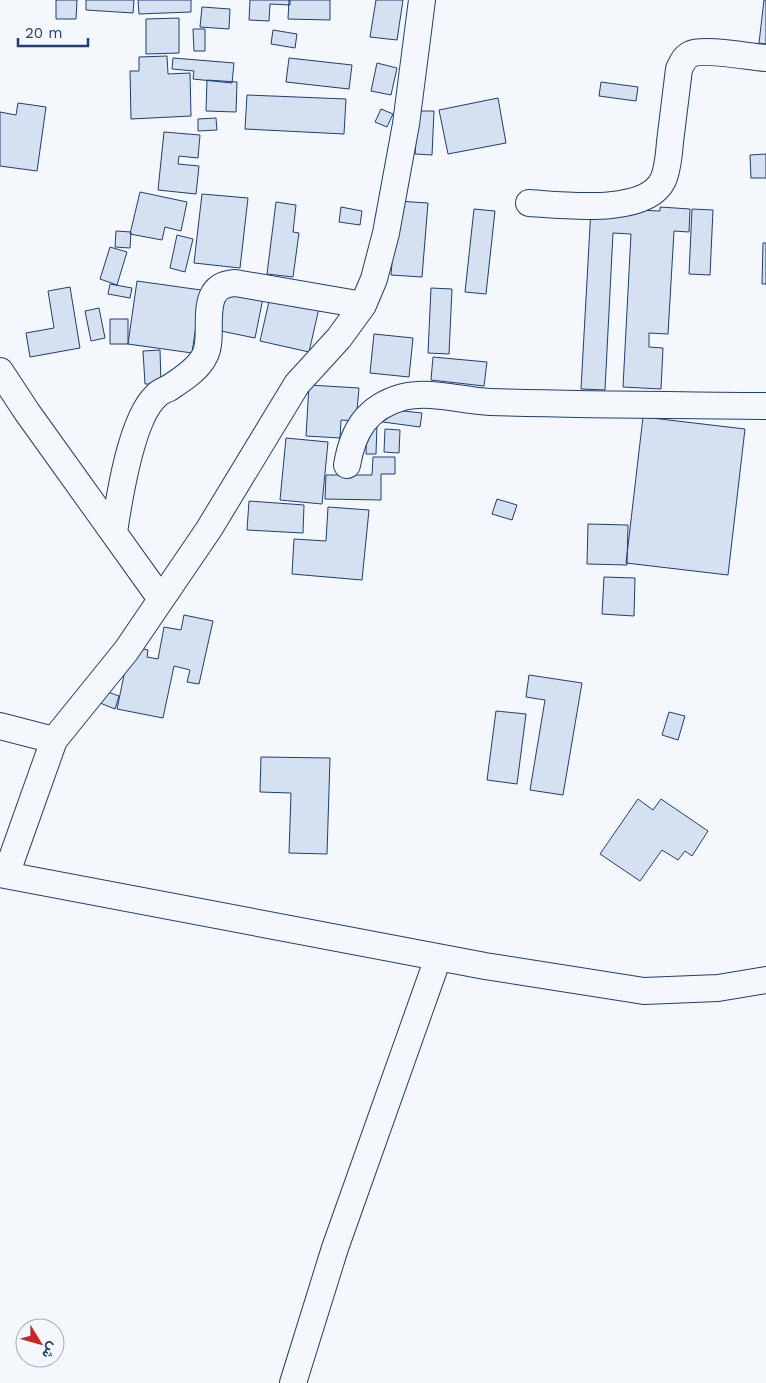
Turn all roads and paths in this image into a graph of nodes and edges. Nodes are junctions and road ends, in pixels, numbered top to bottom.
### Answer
1 (422, 0) edge
2 (766, 58) edge
3 (529, 203) dead end
4 (363, 305) junction
5 (0, 371) edge
6 (766, 406) edge
7 (347, 465) dead end
8 (114, 532) junction
9 (161, 599) junction
10 (0, 726) edge
11 (54, 740) junction
12 (3, 874) edge
13 (438, 958) junction
14 (766, 980) edge
15 (293, 1383) edge

1 - 4 street
2 - 3 street
4 - 8 street
4 - 9 street
5 - 8 street
6 - 7 street
8 - 9 street
9 - 11 street
10 - 11 street
11 - 12 street
12 - 13 street
13 - 14 street
13 - 15 street

